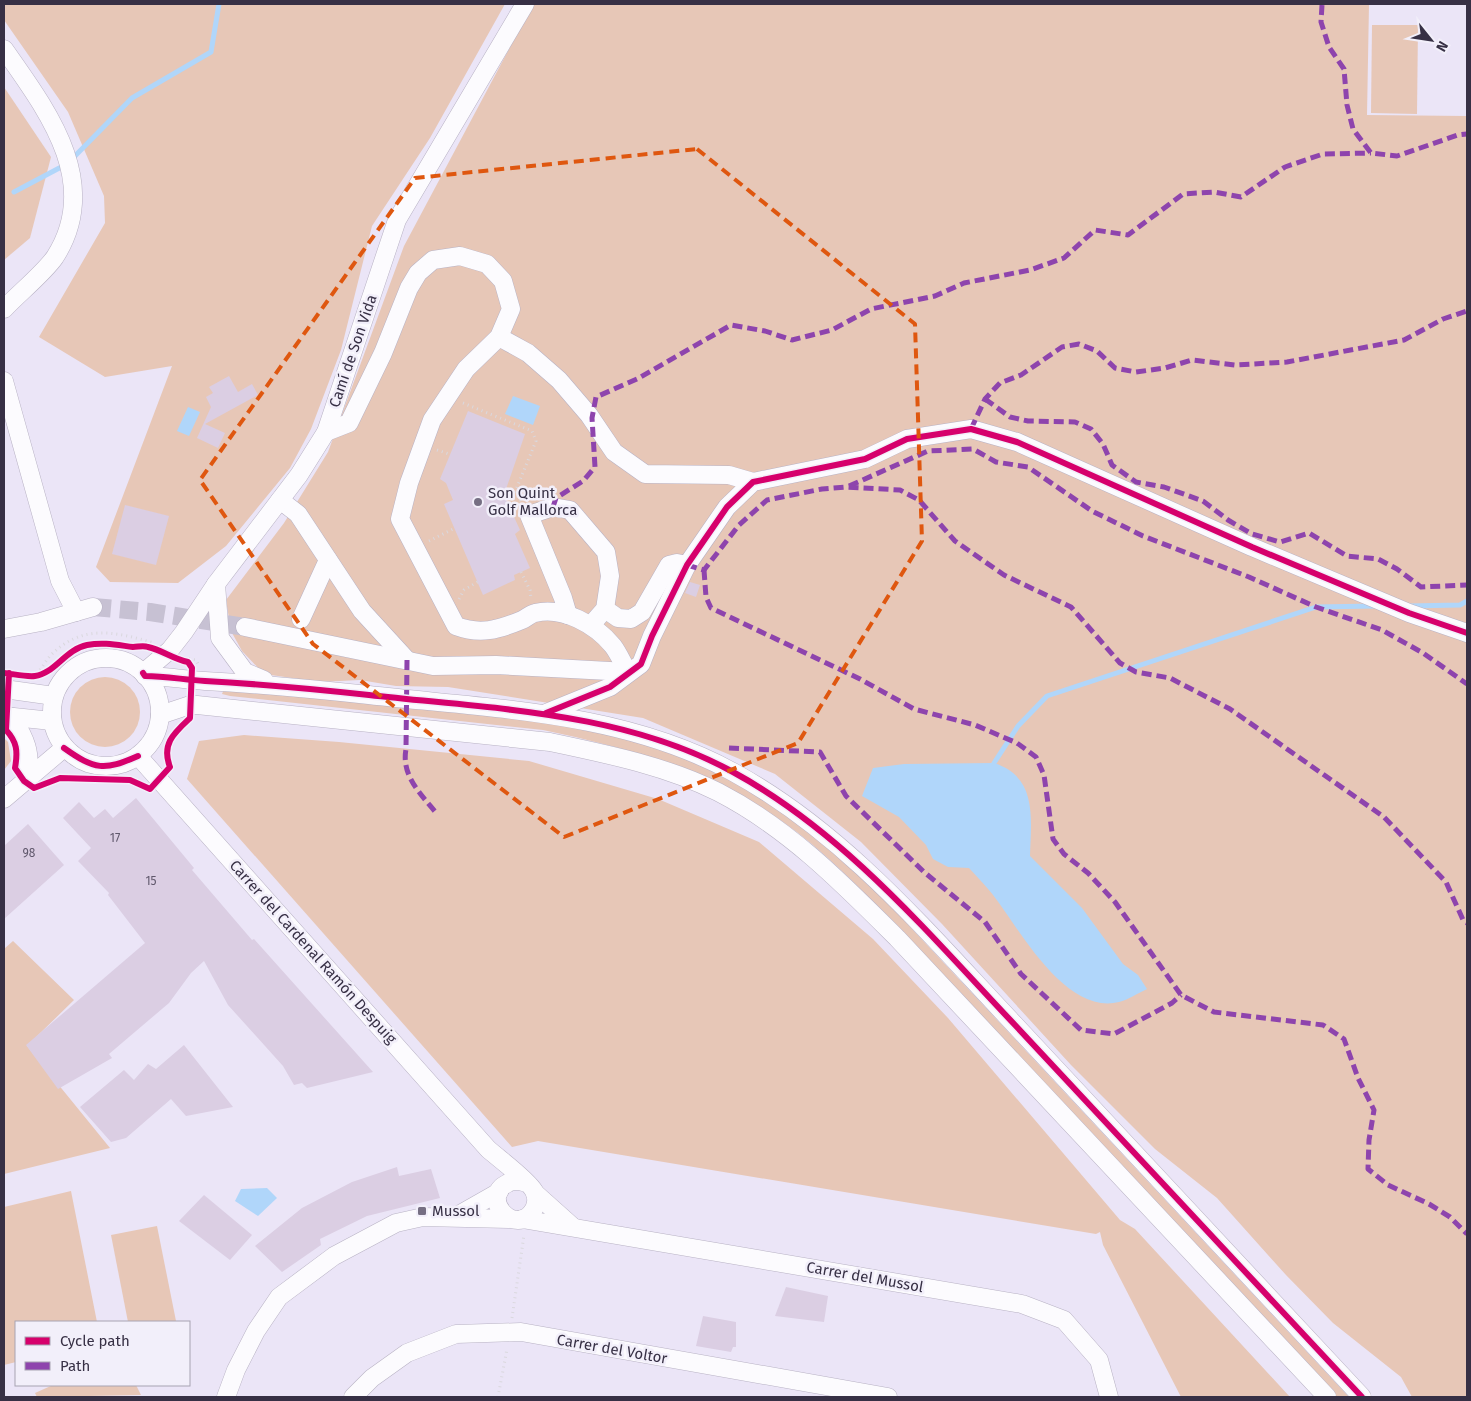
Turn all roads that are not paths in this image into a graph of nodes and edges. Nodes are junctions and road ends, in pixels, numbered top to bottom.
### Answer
1 (525, 4) edge
2 (4, 49) edge
3 (4, 309) edge
4 (499, 337) junction
5 (4, 381) edge
6 (326, 432) junction
7 (753, 482) junction
8 (280, 500) junction
9 (328, 560) junction
10 (687, 566) junction
11 (216, 584) junction
12 (93, 606) tunnel mouth
13 (605, 609) junction
14 (76, 612) junction
15 (568, 615) junction
16 (301, 619) dead end
17 (591, 625) junction
18 (245, 627) tunnel mouth
19 (4, 628) edge
20 (1467, 633) edge
21 (407, 660) junction
22 (628, 672) junction
23 (144, 674) junction
24 (276, 685) junction
25 (4, 690) edge
26 (54, 696) junction
27 (546, 713) junction
28 (160, 716) junction
29 (8, 717) edge
30 (52, 721) junction
31 (64, 748) junction
32 (138, 756) junction
33 (28, 778) junction
34 (4, 799) edge
35 (488, 1149) junction
36 (531, 1188) junction
37 (501, 1189) junction
38 (454, 1217) junction
39 (519, 1219) junction
40 (573, 1227) junction
41 (226, 1397) edge
42 (353, 1397) edge
43 (888, 1397) edge
44 (1109, 1397) edge
45 (1327, 1397) edge
46 (1362, 1397) edge

1 - 6 street, Camí de Son Vida
2 - 3 street
4 - 6 street
4 - 7 street
4 - 15 street
5 - 14 street
6 - 8 street, Camí de Son Vida
7 - 10 street
7 - 20 street
8 - 9 street
8 - 11 street, Camí de Son Vida
9 - 16 street
9 - 21 street
10 - 13 street
10 - 22 street
11 - 23 street, Camí de Son Vida
11 - 24 street
12 - 14 street
13 - 15 street
13 - 17 street
14 - 19 street
15 - 17 street
17 - 22 street
18 - 21 street
21 - 22 street
22 - 27 street
23 - 24 street
23 - 26 street
23 - 28 street
24 - 27 street
25 - 26 street
26 - 30 street
27 - 46 street
28 - 32 street
28 - 45 street
29 - 30 street
29 - 33 street
30 - 31 street
31 - 32 street
31 - 33 street
32 - 35 street, Carrer del Cardenal Ramón Despuig
33 - 34 street
35 - 36 street, Carrer del Cardenal Ramón Despuig
35 - 37 street, Carrer del Cardenal Ramón Despuig
36 - 37 street
36 - 39 street
36 - 40 street
37 - 38 street, Carrer del Mussol
37 - 39 street
38 - 39 street, Carrer del Mussol
38 - 41 street, Carrer del Mussol
39 - 40 street, Carrer del Mussol
40 - 44 street, Carrer del Mussol
42 - 43 street, Carrer del Voltor

